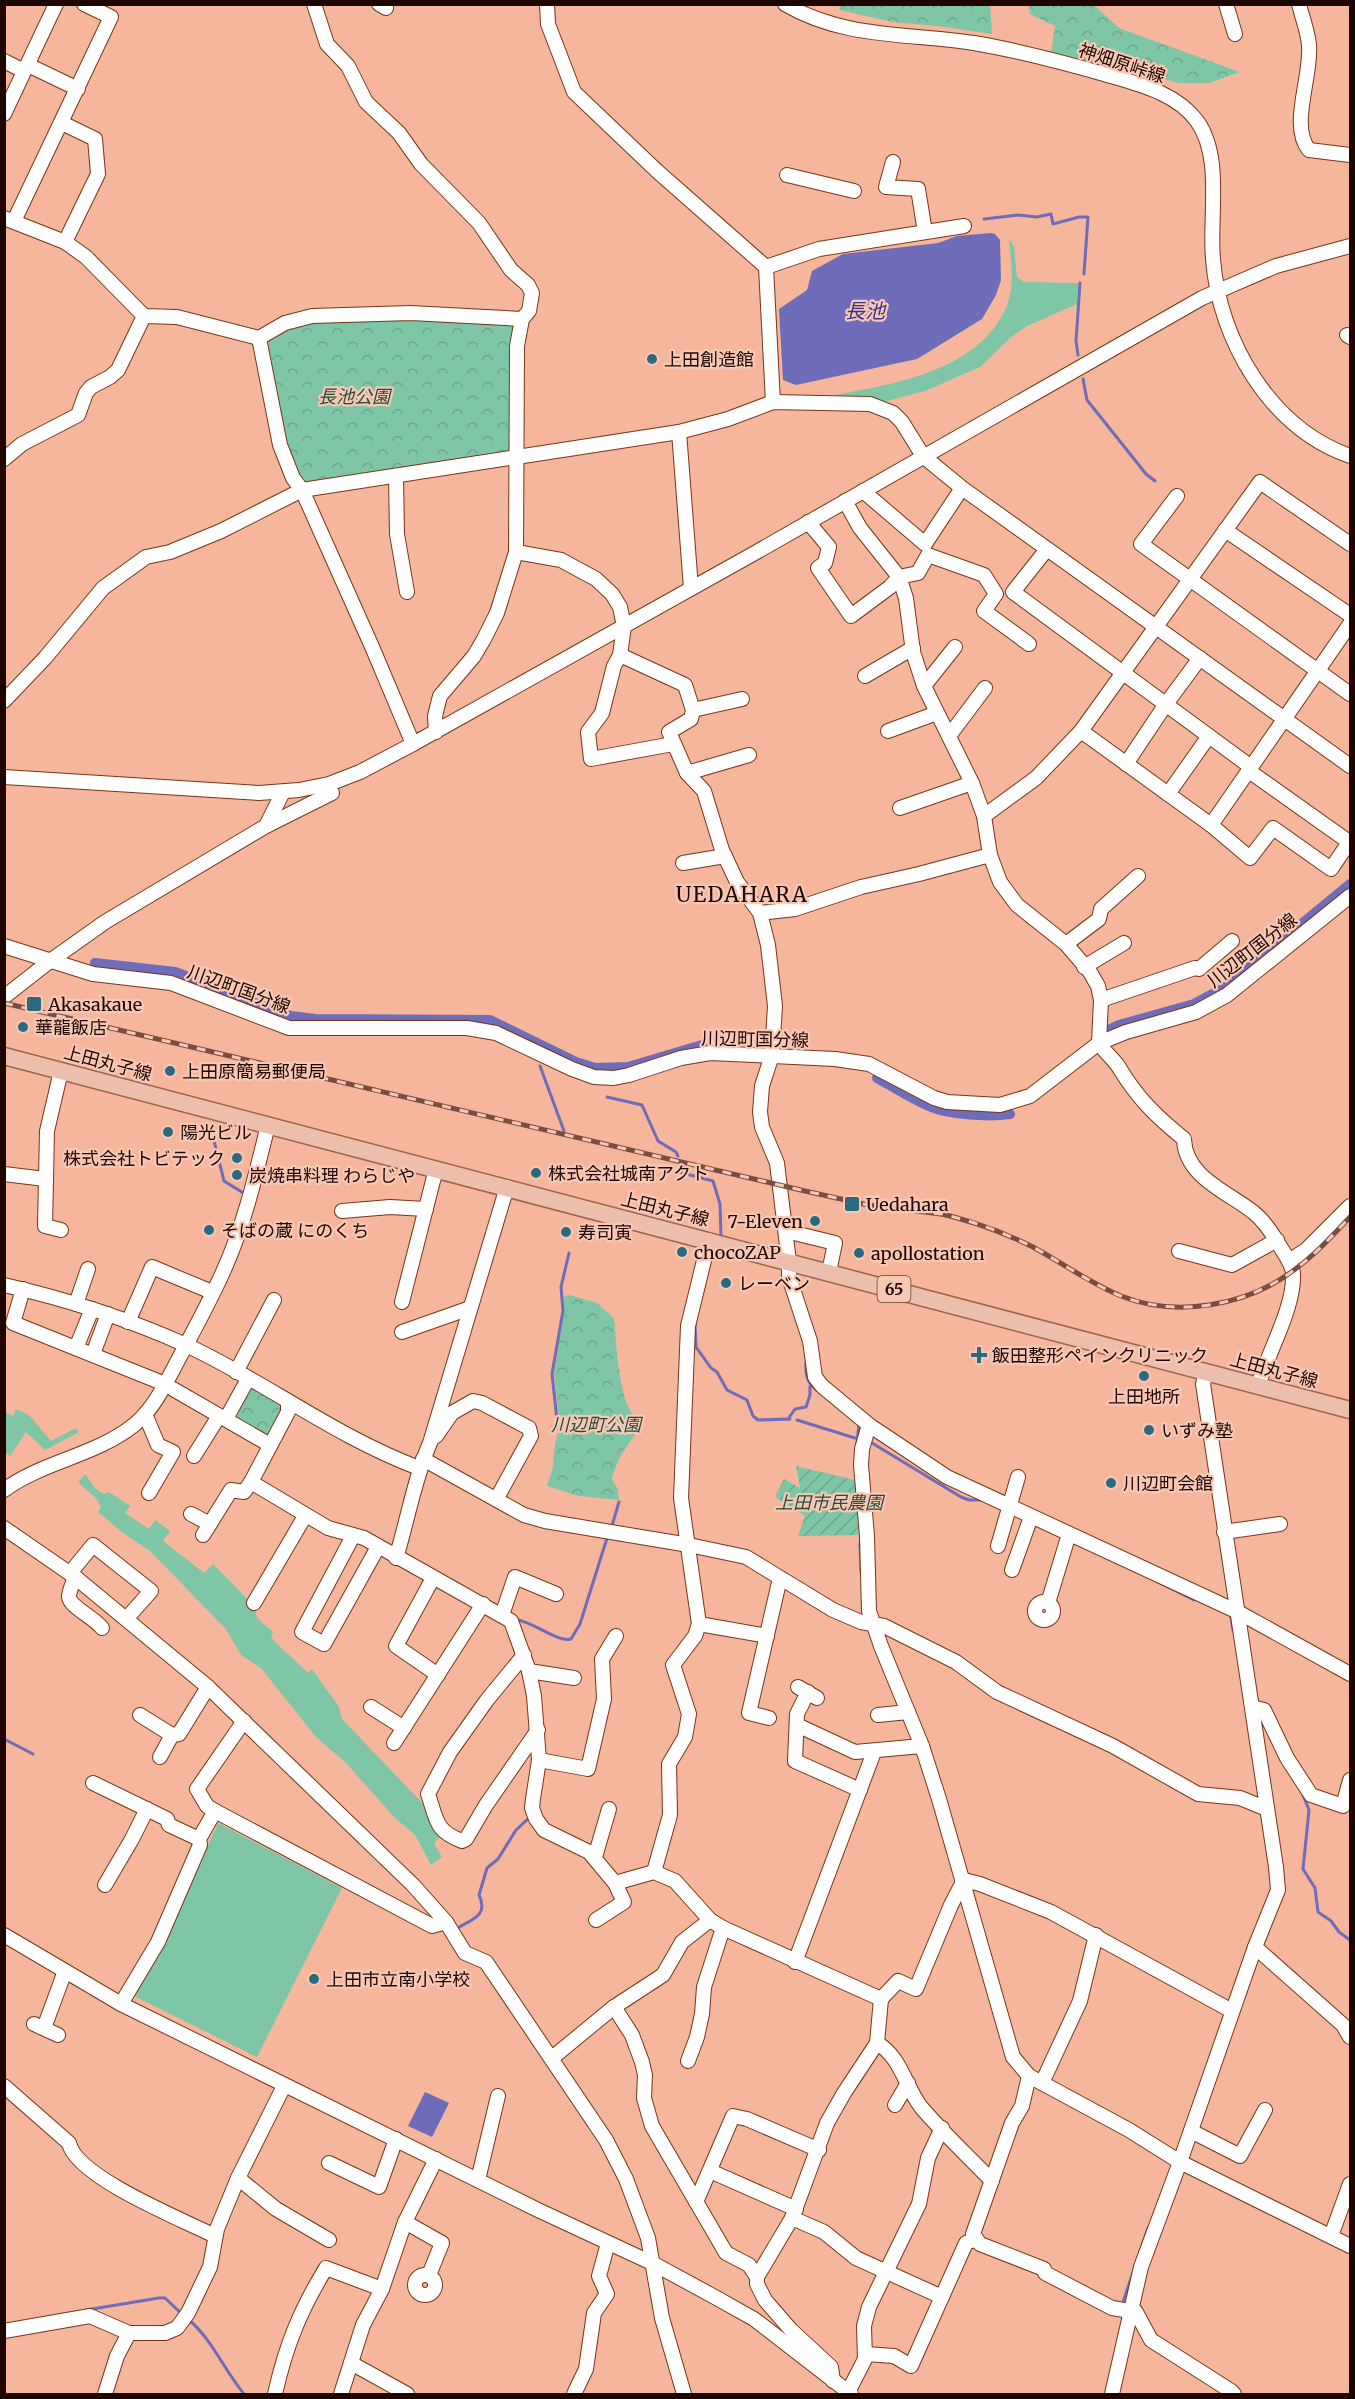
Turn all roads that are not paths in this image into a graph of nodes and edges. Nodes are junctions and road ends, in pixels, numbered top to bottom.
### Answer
1 (56, 4) edge
2 (84, 4) edge
3 (314, 4) edge
4 (547, 4) edge
5 (785, 4) edge
6 (1226, 4) edge
7 (1299, 4) edge
8 (1236, 34) dead end
9 (4, 61) edge
10 (26, 68) junction
11 (78, 88) junction
12 (4, 114) edge
13 (62, 123) junction
14 (1350, 155) edge
15 (893, 162) dead end
16 (787, 175) dead end
17 (854, 191) dead end
18 (9, 219) edge
19 (964, 226) dead end
20 (925, 232) junction
21 (65, 242) junction
22 (1350, 246) edge
23 (765, 267) junction
24 (1217, 290) junction
25 (144, 316) junction
26 (522, 319) junction
27 (259, 338) junction
28 (773, 402) junction
29 (679, 432) junction
30 (517, 456) junction
31 (923, 456) junction
32 (1350, 456) edge
33 (4, 459) edge
34 (396, 476) junction
35 (962, 488) junction
36 (302, 490) junction
37 (863, 491) junction
38 (1177, 496) dead end
39 (845, 501) junction
40 (808, 522) junction
41 (1226, 530) junction
42 (1350, 544) edge
43 (1047, 549) junction
44 (516, 552) junction
45 (899, 577) junction
46 (1190, 580) junction
47 (691, 588) junction
48 (407, 592) dead end
49 (1350, 615) edge
50 (1350, 624) edge
51 (624, 626) junction
52 (1156, 627) junction
53 (1029, 644) dead end
54 (955, 647) dead end
55 (913, 648) junction
56 (620, 656) junction
57 (1200, 658) junction
58 (1318, 671) junction
59 (1123, 672) junction
60 (865, 676) dead end
61 (924, 686) junction
62 (985, 688) dead end
63 (1350, 694) edge
64 (6, 697) edge
65 (742, 699) dead end
66 (1166, 704) junction
67 (693, 710) junction
68 (937, 713) junction
69 (1285, 719) junction
70 (888, 731) dead end
71 (1081, 731) junction
72 (436, 732) junction
73 (949, 735) junction
74 (1209, 736) junction
75 (413, 744) junction
76 (673, 744) junction
77 (749, 755) dead end
78 (1126, 764) junction
79 (1350, 766) edge
80 (1250, 769) junction
81 (687, 773) junction
82 (4, 777) edge
83 (972, 783) junction
84 (283, 792) junction
85 (332, 793) dead end
86 (1168, 794) junction
87 (900, 808) dead end
88 (984, 816) junction
89 (1211, 825) junction
90 (266, 826) junction
91 (1350, 841) edge
92 (990, 855) junction
93 (725, 856) junction
94 (683, 863) dead end
95 (1138, 876) dead end
96 (1350, 896) edge
97 (760, 913) junction
98 (1232, 941) dead end
99 (1124, 943) dead end
100 (1066, 944) junction
101 (4, 946) edge
102 (50, 961) junction
103 (1084, 967) junction
104 (4, 997) edge
105 (1101, 1000) junction
106 (1099, 1043) junction
107 (772, 1055) junction
108 (4, 1056) edge
109 (61, 1071) junction
110 (268, 1125) junction
111 (436, 1169) junction
112 (4, 1174) edge
113 (45, 1179) junction
114 (507, 1187) junction
115 (1350, 1206) edge
116 (426, 1209) junction
117 (342, 1211) dead end
118 (62, 1230) dead end
119 (786, 1231) junction
120 (709, 1240) junction
121 (1276, 1240) junction
122 (1179, 1251) dead end
123 (1289, 1261) junction
124 (789, 1262) junction
125 (88, 1269) dead end
126 (829, 1272) junction
127 (4, 1285) edge
128 (23, 1289) junction
129 (212, 1293) junction
130 (274, 1300) dead end
131 (402, 1302) dead end
132 (76, 1304) junction
133 (470, 1308) junction
134 (92, 1309) junction
135 (108, 1314) junction
136 (128, 1322) junction
137 (402, 1332) dead end
138 (186, 1345) junction
139 (76, 1348) junction
140 (93, 1354) junction
141 (1206, 1373) junction
142 (242, 1376) junction
143 (1258, 1386) junction
144 (169, 1387) junction
145 (288, 1403) junction
146 (1350, 1410) edge
147 (145, 1414) junction
148 (222, 1417) junction
149 (869, 1425) junction
150 (430, 1443) junction
151 (270, 1445) junction
152 (194, 1456) dead end
153 (421, 1463) junction
154 (1018, 1477) dead end
155 (250, 1482) junction
156 (4, 1490) edge
157 (149, 1493) dead end
158 (497, 1498) junction
159 (1011, 1507) junction
160 (191, 1514) dead end
161 (305, 1516) junction
162 (1032, 1517) junction
163 (1280, 1524) dead end
164 (4, 1528) edge
165 (1224, 1532) junction
166 (353, 1536) junction
167 (1068, 1538) junction
168 (689, 1545) junction
169 (998, 1546) dead end
170 (378, 1547) junction
171 (396, 1558) junction
172 (1012, 1570) dead end
173 (73, 1575) junction
174 (433, 1578) junction
175 (780, 1578) junction
176 (556, 1594) dead end
177 (254, 1603) dead end
178 (1048, 1603) dead end
179 (483, 1604) junction
180 (1238, 1612) junction
181 (502, 1615) junction
182 (128, 1618) junction
183 (873, 1623) junction
184 (699, 1624) junction
185 (102, 1628) dead end
186 (616, 1636) dead end
187 (767, 1636) junction
188 (524, 1655) junction
189 (529, 1671) junction
190 (1350, 1674) edge
191 (438, 1675) junction
192 (574, 1678) dead end
193 (208, 1687) junction
194 (808, 1692) dead end
195 (371, 1707) dead end
196 (1252, 1707) junction
197 (908, 1712) junction
198 (140, 1715) dead end
199 (878, 1715) dead end
200 (769, 1718) dead end
201 (244, 1721) junction
202 (797, 1725) junction
203 (404, 1728) junction
204 (538, 1730) junction
205 (172, 1735) junction
206 (394, 1743) dead end
207 (922, 1746) junction
208 (874, 1752) junction
209 (160, 1757) dead end
210 (539, 1760) junction
211 (1350, 1780) edge
212 (93, 1783) dead end
213 (860, 1791) junction
214 (147, 1809) junction
215 (609, 1809) dead end
216 (1267, 1809) junction
217 (215, 1811) junction
218 (199, 1839) junction
219 (596, 1857) junction
220 (654, 1872) junction
221 (964, 1880) junction
222 (615, 1883) junction
223 (105, 1885) dead end
224 (596, 1920) dead end
225 (710, 1920) junction
226 (446, 1922) junction
227 (723, 1928) junction
228 (4, 1935) edge
229 (1096, 1935) junction
230 (1255, 1947) junction
231 (795, 1962) junction
232 (65, 1971) junction
233 (881, 1999) junction
234 (121, 2004) junction
235 (614, 2007) junction
236 (1232, 2011) junction
237 (58, 2035) dead end
238 (1350, 2037) edge
239 (877, 2043) junction
240 (552, 2058) junction
241 (688, 2061) dead end
242 (1029, 2076) junction
243 (908, 2083) junction
244 (1042, 2083) junction
245 (4, 2086) edge
246 (284, 2086) junction
247 (498, 2096) dead end
248 (895, 2105) dead end
249 (1265, 2110) dead end
250 (942, 2128) junction
251 (1191, 2131) junction
252 (396, 2139) junction
253 (819, 2150) junction
254 (436, 2159) junction
255 (1180, 2162) junction
256 (329, 2163) dead end
257 (710, 2171) junction
258 (238, 2178) junction
259 (478, 2180) junction
260 (992, 2181) junction
261 (1350, 2184) edge
262 (696, 2202) junction
263 (794, 2213) junction
264 (405, 2222) junction
265 (215, 2236) junction
266 (1331, 2236) junction
267 (976, 2239) junction
268 (329, 2240) dead end
269 (608, 2243) junction
270 (1350, 2246) edge
271 (654, 2264) junction
272 (887, 2271) junction
273 (429, 2275) dead end
274 (757, 2277) junction
275 (382, 2289) junction
276 (942, 2296) junction
277 (1130, 2310) junction
278 (4, 2331) edge
279 (129, 2333) junction
280 (866, 2354) junction
281 (351, 2363) junction
282 (833, 2380) junction
283 (105, 2394) edge
284 (275, 2394) edge
285 (340, 2394) edge
286 (407, 2394) edge
287 (574, 2394) edge
288 (684, 2394) edge
289 (849, 2394) edge
290 (1112, 2394) edge
291 (1234, 2394) edge

1 - 10 street
2 - 11 street
3 - 26 street
4 - 23 street
5 - 24 street, 神畑原峠線
6 - 8 street
7 - 14 street
9 - 10 street
10 - 11 street
10 - 12 street
11 - 13 street
13 - 18 street
13 - 21 street
15 - 20 street
16 - 17 street
18 - 21 street
19 - 20 street
20 - 23 street
21 - 25 street
22 - 24 street
23 - 28 street
24 - 31 street
24 - 32 street, 神畑原峠線
25 - 27 street
25 - 33 street
26 - 27 street
26 - 30 street
27 - 36 street
28 - 29 street
28 - 31 street
29 - 30 street
29 - 47 street
30 - 34 street
30 - 44 street
31 - 35 street
31 - 37 street
34 - 36 street
34 - 48 street
35 - 37 street
35 - 43 street
36 - 64 street
36 - 75 street
37 - 39 street
38 - 46 street
39 - 40 street
39 - 45 street
40 - 45 street
40 - 47 street
41 - 42 street
41 - 46 street
41 - 49 street
43 - 52 street
43 - 59 street
44 - 51 street
44 - 72 street
45 - 53 street
45 - 55 street
46 - 52 street
46 - 58 street
47 - 51 street
50 - 58 street
51 - 56 street
51 - 72 street
52 - 57 street
52 - 59 street
54 - 61 street
55 - 60 street
55 - 61 street
56 - 67 street
56 - 76 street
57 - 66 street
57 - 69 street
58 - 63 street
58 - 69 street
59 - 66 street
59 - 71 street
61 - 68 street
62 - 73 street
65 - 67 street
66 - 74 street
66 - 78 street
67 - 76 street
68 - 70 street
68 - 73 street
69 - 79 street
69 - 80 street
71 - 78 street
71 - 88 street
72 - 75 street
73 - 83 street
74 - 80 street
74 - 86 street
75 - 84 street
76 - 81 street
77 - 81 street
78 - 86 street
80 - 89 street
80 - 91 street
81 - 93 street
82 - 84 street
83 - 87 street
83 - 88 street
84 - 90 street
85 - 90 street
86 - 89 street
88 - 92 street
89 - 91 street
90 - 102 street
92 - 97 street
92 - 100 street
93 - 94 street
93 - 97 street
95 - 100 street
96 - 106 street, 川辺町国分線
97 - 107 street
98 - 105 street
99 - 103 street
100 - 103 street
101 - 102 street, 川辺町国分線
102 - 104 street
102 - 107 street, 川辺町国分線
103 - 105 street
105 - 106 street
106 - 107 street, 川辺町国分線
106 - 121 street
107 - 119 street
108 - 109 main road, 上田丸子線 / 65
109 - 110 main road, 上田丸子線 / 65
109 - 113 street
110 - 111 main road, 上田丸子線 / 65
110 - 129 street
111 - 114 main road, 上田丸子線 / 65
111 - 116 street
112 - 113 street
113 - 118 street
114 - 120 main road, 上田丸子線 / 65
114 - 133 street
115 - 123 street
116 - 117 street
116 - 131 street
119 - 124 street
119 - 126 street
120 - 124 main road, 上田丸子線 / 65
120 - 168 street
121 - 122 street
121 - 123 street
123 - 143 street
124 - 126 main road, 上田丸子線 / 65
124 - 149 street
125 - 132 street
126 - 141 main road, 上田丸子線 / 65
127 - 128 street
128 - 132 street
128 - 139 street
129 - 136 street
129 - 138 street
130 - 142 street
132 - 134 street
133 - 137 street
133 - 150 street
134 - 135 street
134 - 139 street
135 - 136 street
135 - 140 street
136 - 138 street
138 - 142 street
138 - 144 street
139 - 140 street
140 - 144 street
141 - 143 main road, 上田丸子線 / 65
141 - 165 street
142 - 145 street
142 - 148 street
143 - 146 main road, 上田丸子線 / 65
144 - 147 street
144 - 148 street
145 - 151 street
145 - 153 street
147 - 156 street
147 - 157 street
148 - 151 street
148 - 152 street
149 - 159 street
149 - 183 street
150 - 153 street
150 - 158 street
151 - 155 street
153 - 158 street
153 - 171 street
154 - 159 street
155 - 160 street
155 - 161 street
158 - 168 street
159 - 162 street
159 - 169 street
161 - 166 street
161 - 177 street
162 - 167 street
162 - 172 street
163 - 165 street
164 - 173 street
165 - 180 street
166 - 170 street
166 - 170 street
167 - 178 street
167 - 180 street
168 - 175 street
168 - 184 street
170 - 171 street
171 - 174 street
173 - 182 street
173 - 182 street
173 - 185 street
174 - 179 street
174 - 191 street
175 - 183 street
175 - 187 street
176 - 181 street
179 - 181 street
179 - 191 street
180 - 190 street
180 - 196 street
181 - 188 street
182 - 193 street
183 - 197 street
183 - 216 street
184 - 187 street
184 - 220 street
186 - 210 street
187 - 200 street
188 - 189 street
188 - 204 street
189 - 192 street
189 - 204 street
191 - 203 street
193 - 201 street
193 - 205 street
194 - 202 street
195 - 203 street
196 - 211 street
196 - 216 street
197 - 199 street
197 - 207 street
198 - 205 street
201 - 217 street
201 - 226 street
202 - 208 street
202 - 213 street
203 - 206 street
204 - 210 street
205 - 209 street
207 - 208 street
207 - 221 street
208 - 213 street
210 - 219 street
212 - 214 street
213 - 231 street
214 - 218 street
214 - 223 street
215 - 219 street
216 - 230 street
217 - 218 street
217 - 226 street
218 - 234 street
219 - 222 street
220 - 222 street
220 - 225 street
221 - 229 street
221 - 233 street
221 - 242 street
222 - 224 street
225 - 227 street
225 - 235 street
226 - 240 street
227 - 231 street
227 - 241 street
228 - 232 street
229 - 236 street
229 - 244 street
230 - 236 street
230 - 238 street
231 - 233 street
232 - 234 street
232 - 237 street
233 - 239 street
234 - 246 street
235 - 240 street
235 - 262 street
236 - 251 street
239 - 243 street
239 - 253 street
240 - 271 street
242 - 244 street
242 - 260 street
243 - 248 street
243 - 250 street
244 - 255 street
245 - 265 street
246 - 252 street
246 - 258 street
247 - 259 street
249 - 251 street
250 - 260 street
250 - 272 street
251 - 255 street
252 - 254 street
252 - 256 street
253 - 257 street
253 - 263 street
254 - 259 street
254 - 264 street
255 - 266 street
255 - 277 street
257 - 262 street
257 - 263 street
258 - 265 street
258 - 268 street
259 - 269 street
260 - 267 street
261 - 266 street
262 - 274 street
263 - 272 street
263 - 274 street
264 - 273 street
264 - 275 street
265 - 279 street
266 - 270 street
267 - 276 street
267 - 277 street
269 - 271 street
269 - 287 street
271 - 282 street
271 - 288 street
272 - 276 street
272 - 280 street
274 - 282 street
275 - 281 street
275 - 284 street
276 - 280 street
277 - 290 street
277 - 291 street
278 - 279 street
279 - 283 street
280 - 289 street
281 - 285 street
281 - 286 street
282 - 289 street

